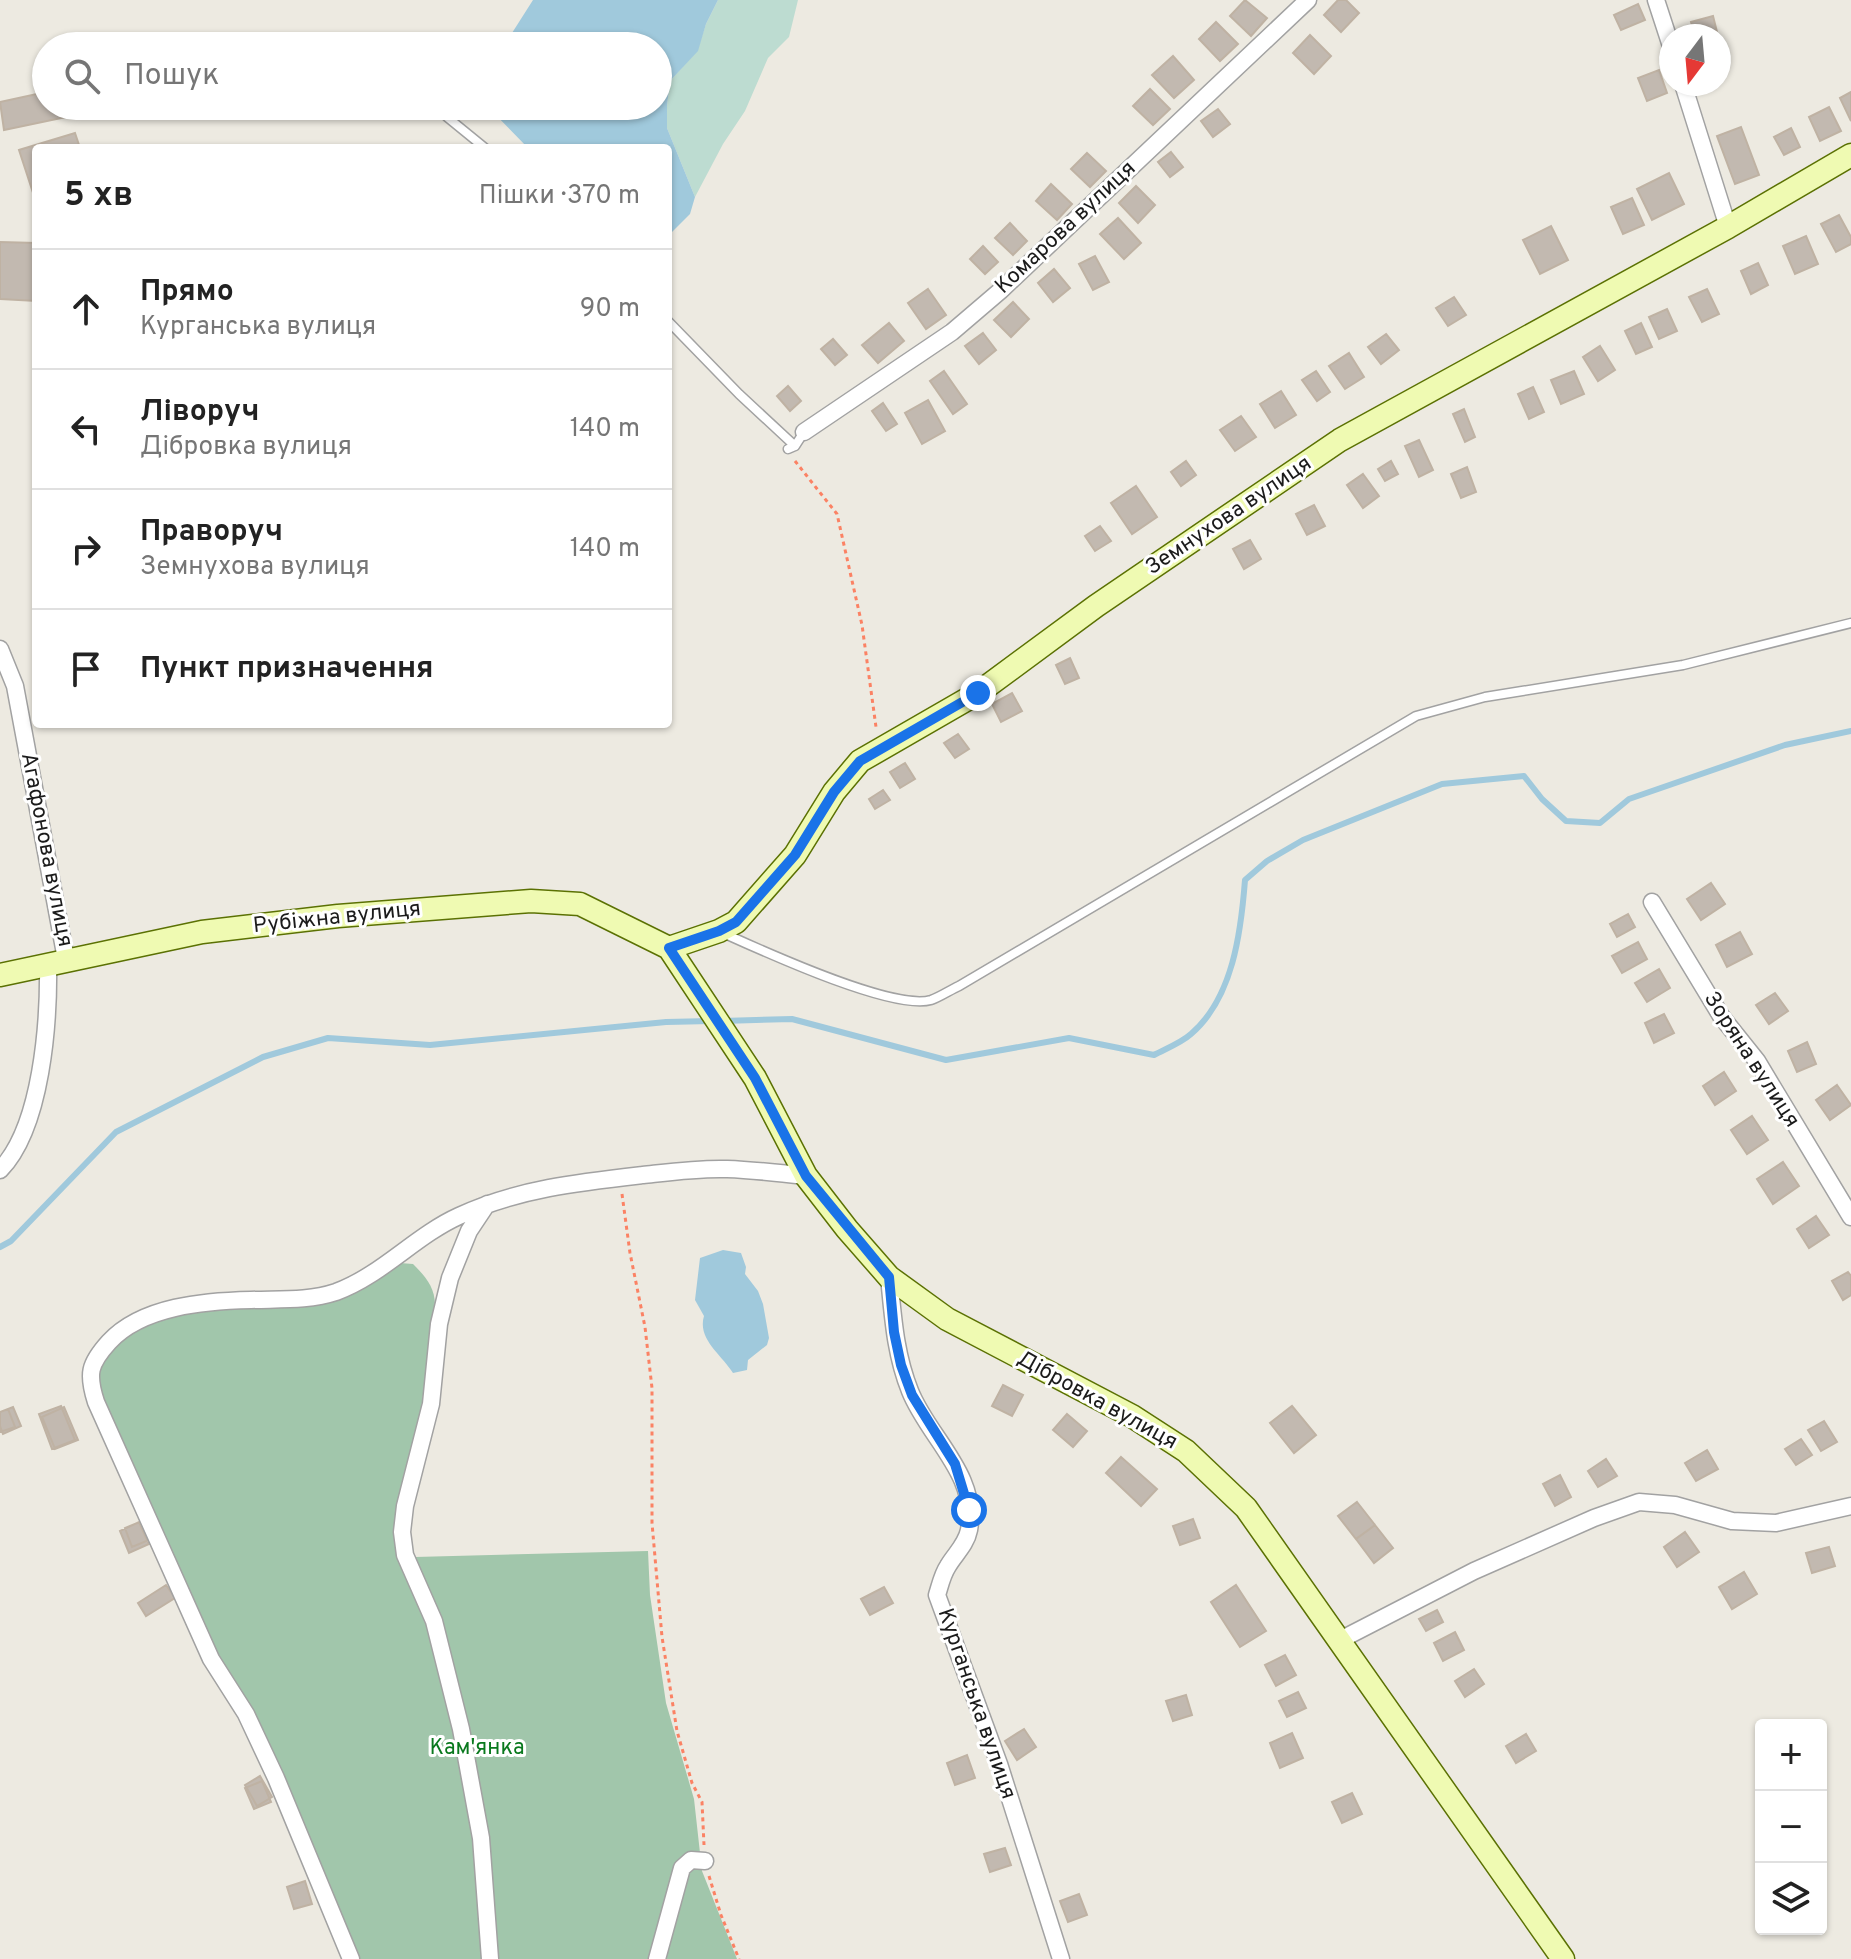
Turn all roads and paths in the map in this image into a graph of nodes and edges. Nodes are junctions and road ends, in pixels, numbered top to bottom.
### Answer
1 (1308, 0) edge
2 (1656, 0) edge
3 (1664, 24) edge
4 (1687, 96) edge
5 (451, 120) edge
6 (480, 144) edge
7 (1851, 155) edge
8 (1728, 227) junction
9 (672, 325) edge
10 (796, 442) junction
11 (1851, 623) edge
12 (0, 649) edge
13 (871, 754) junction
14 (1652, 902) dead end
15 (719, 931) junction
16 (669, 948) junction
17 (57, 961) junction
18 (0, 975) edge
19 (0, 1170) edge
20 (806, 1176) junction
21 (620, 1178) junction
22 (487, 1204) junction
23 (1851, 1217) edge
24 (889, 1277) junction
25 (1851, 1506) edge
26 (1340, 1640) junction
27 (705, 1861) junction
28 (351, 1959) edge
29 (490, 1959) edge
30 (657, 1959) edge
31 (739, 1959) edge
32 (1061, 1959) edge
33 (1563, 1959) edge

1 - 10 street, Комарова вулиця
2 - 3 street
4 - 8 street
5 - 6 lane
7 - 8 street, Земнухова вулиця
8 - 13 street, Земнухова вулиця
9 - 10 lane
10 - 13 path
11 - 15 lane
12 - 17 street, Агафонова вулиця
13 - 15 street, Земнухова вулиця
14 - 23 street, Зоряна вулиця
15 - 16 street, Земнухова вулиця
16 - 17 street, Рубіжна вулиця
16 - 20 street, Дібровка вулиця
17 - 18 street, Рубіжна вулиця
17 - 19 street, Агафонова вулиця
20 - 21 street
20 - 24 street, Дібровка вулиця
21 - 22 street
21 - 27 path
22 - 28 street
22 - 29 street
24 - 26 street, Дібровка вулиця
24 - 32 street, Курганська вулиця
25 - 26 street
26 - 33 street, Дібровка вулиця
27 - 30 street
27 - 31 path

